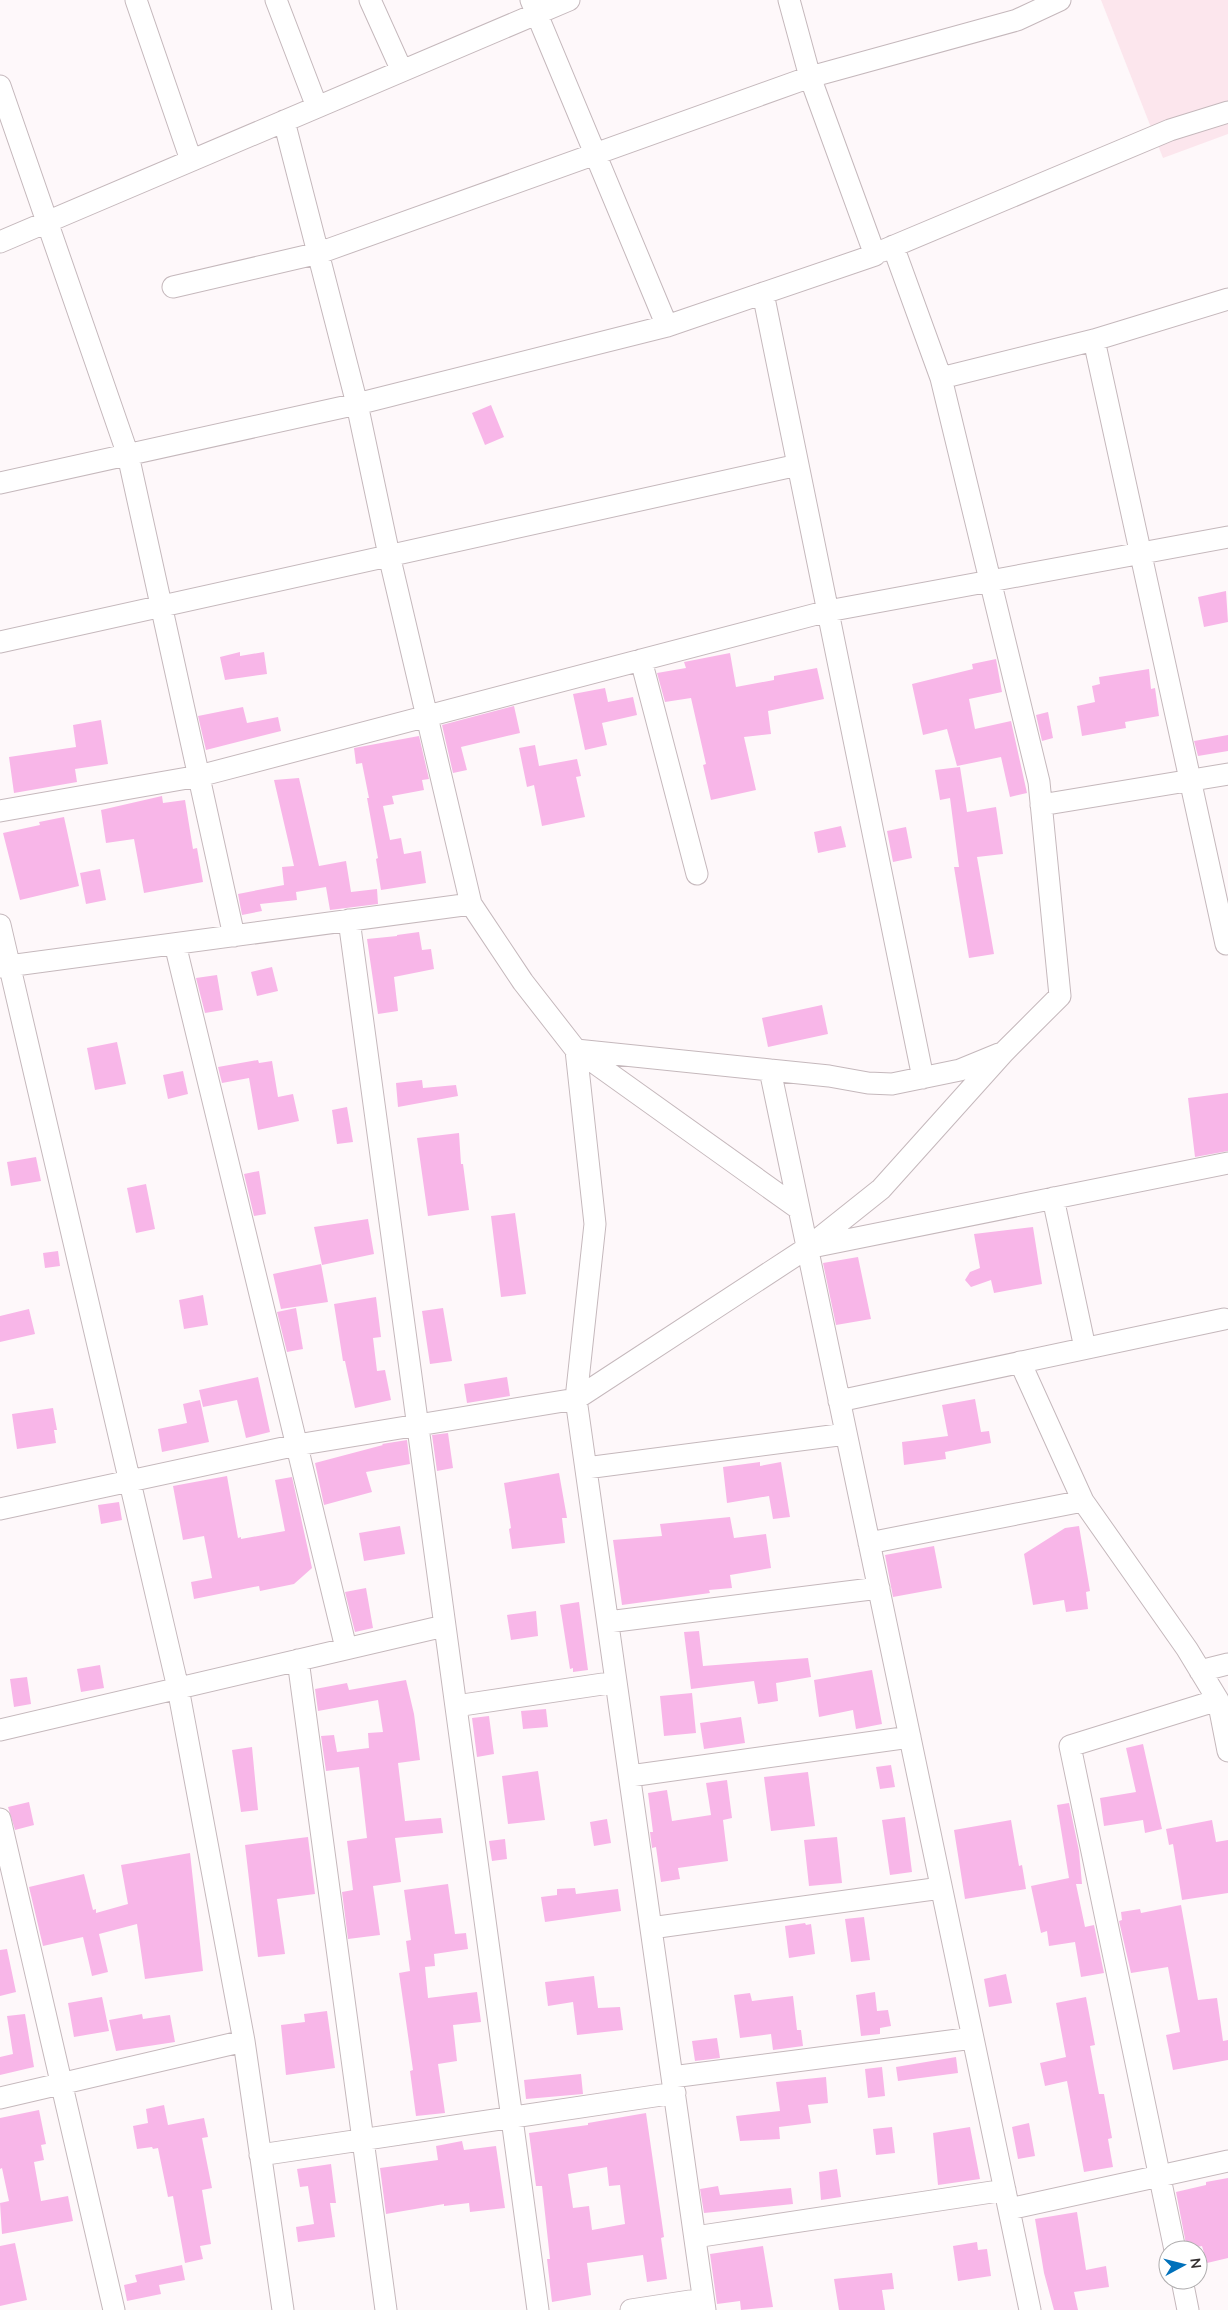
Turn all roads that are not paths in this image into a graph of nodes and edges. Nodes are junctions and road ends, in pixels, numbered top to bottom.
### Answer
1 (136, 0) edge
2 (276, 0) edge
3 (370, 0) edge
4 (569, 0) edge
5 (789, 0) edge
6 (1060, 0) edge
7 (534, 7) edge
8 (402, 71) junction
9 (810, 77) junction
10 (0, 86) edge
11 (317, 107) junction
12 (1228, 112) edge
13 (284, 121) junction
14 (595, 154) junction
15 (192, 160) junction
16 (47, 222) junction
17 (0, 242) edge
18 (884, 250) junction
19 (319, 252) junction
20 (173, 287) dead end
21 (763, 293) junction
22 (1228, 299) edge
23 (667, 326) junction
24 (1094, 340) junction
25 (941, 378) junction
26 (357, 404) junction
27 (128, 455) junction
28 (798, 465) junction
29 (0, 483) edge
30 (1228, 537) edge
31 (1140, 553) junction
32 (389, 555) junction
33 (990, 581) junction
34 (162, 606) junction
35 (828, 611) junction
36 (0, 642) edge
37 (641, 660) junction
38 (427, 716) junction
39 (1228, 774) edge
40 (199, 776) junction
41 (1190, 780) junction
42 (1041, 805) junction
43 (0, 812) edge
44 (697, 874) dead end
45 (471, 904) junction
46 (348, 920) junction
47 (0, 925) edge
48 (234, 936) junction
49 (175, 944) junction
50 (1226, 944) dead end
51 (5, 966) edge
52 (576, 1050) junction
53 (1004, 1052) junction
54 (770, 1070) junction
55 (923, 1078) junction
56 (1228, 1163) edge
57 (1053, 1198) junction
58 (799, 1209) junction
59 (807, 1248) junction
60 (1224, 1319) dead end
61 (1085, 1348) junction
62 (1020, 1362) junction
63 (576, 1399) junction
64 (839, 1400) junction
65 (417, 1425) junction
66 (846, 1434) junction
67 (297, 1445) junction
68 (586, 1468) junction
69 (130, 1481) junction
70 (1083, 1501) junction
71 (0, 1509) edge
72 (869, 1543) junction
73 (878, 1588) junction
74 (608, 1622) junction
75 (444, 1626) junction
76 (346, 1648) junction
77 (298, 1660) junction
78 (1228, 1664) edge
79 (1200, 1671) junction
80 (616, 1682) junction
81 (178, 1688) junction
82 (1218, 1700) junction
83 (456, 1706) junction
84 (0, 1730) edge
85 (910, 1736) junction
86 (1228, 1751) edge
87 (630, 1776) junction
88 (0, 1819) edge
89 (942, 1888) junction
90 (651, 1928) junction
91 (973, 2038) junction
92 (244, 2041) junction
93 (62, 2083) junction
94 (673, 2085) junction
95 (0, 2098) edge
96 (512, 2117) junction
97 (362, 2140) junction
98 (260, 2155) junction
99 (1228, 2161) edge
100 (1160, 2176) junction
101 (1007, 2200) junction
102 (695, 2237) junction
103 (1173, 2240) edge
104 (1184, 2290) edge
105 (704, 2304) edge
106 (114, 2310) edge
107 (283, 2310) edge
108 (386, 2310) edge
109 (538, 2310) edge
110 (631, 2310) edge
111 (1030, 2310) edge
112 (1188, 2310) edge

1 - 15 street
2 - 11 street
3 - 8 street
4 - 7 street
5 - 9 street
6 - 9 street
7 - 8 street
7 - 14 street
8 - 11 street
9 - 14 street
9 - 18 street
10 - 16 street
11 - 13 street
12 - 18 street
13 - 15 street
13 - 19 street
14 - 19 street
14 - 23 street
15 - 16 street
16 - 17 street
16 - 27 street
18 - 21 street
18 - 25 street
19 - 20 street
19 - 26 street
21 - 23 street
21 - 28 street
22 - 24 street
23 - 26 street
24 - 25 street
24 - 31 street
25 - 33 street
26 - 27 street
26 - 32 street
27 - 29 street
27 - 34 street
28 - 32 street
28 - 35 street
30 - 31 street
31 - 33 street
31 - 41 street
32 - 34 street
32 - 38 street
33 - 35 street
33 - 42 street
34 - 36 street
34 - 40 street
35 - 37 street
35 - 55 street
37 - 38 street
37 - 44 street
38 - 40 street
38 - 45 street
39 - 41 street
40 - 43 street
40 - 48 street
41 - 42 street
41 - 50 street
42 - 53 street
45 - 46 street
45 - 52 street
46 - 48 street
46 - 65 street
47 - 51 street
48 - 49 street
49 - 51 street
49 - 67 street
51 - 69 street
52 - 54 street
52 - 58 street
52 - 63 street
53 - 55 street
53 - 59 street
54 - 55 street
54 - 58 street
56 - 57 street
57 - 59 street
57 - 61 street
58 - 59 street
59 - 63 street
59 - 64 street
60 - 61 street
61 - 62 street
62 - 64 street
62 - 70 street
63 - 65 street
63 - 68 street
64 - 66 street
65 - 67 street
65 - 75 street
66 - 68 street
66 - 72 street
67 - 69 street
67 - 76 street
68 - 74 street
69 - 71 street
69 - 81 street
70 - 72 street
70 - 79 street
72 - 73 street
73 - 74 street
73 - 85 street
74 - 80 street
75 - 76 street
75 - 83 street
76 - 77 street
77 - 81 street
77 - 97 street
78 - 79 street
79 - 82 street
80 - 83 street
80 - 87 street
81 - 84 street
81 - 92 street
82 - 86 street
82 - 100 street
83 - 96 street
85 - 87 street
85 - 89 street
87 - 90 street
88 - 93 street
89 - 90 street
89 - 91 street
90 - 94 street
91 - 94 street
91 - 101 street
92 - 93 street
92 - 98 street
93 - 95 street
93 - 106 street
94 - 96 street
94 - 102 street
96 - 97 street
96 - 109 street
97 - 98 street
97 - 108 street
98 - 107 street
99 - 100 street
100 - 101 street
100 - 103 street
101 - 102 street
101 - 111 street
102 - 105 street
104 - 112 street
105 - 110 street

